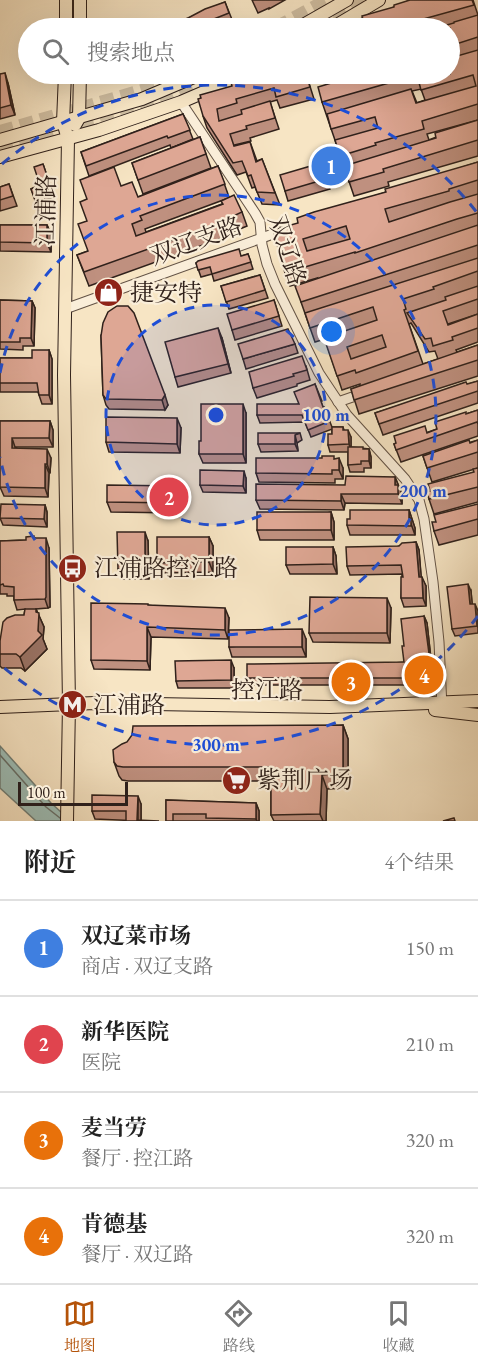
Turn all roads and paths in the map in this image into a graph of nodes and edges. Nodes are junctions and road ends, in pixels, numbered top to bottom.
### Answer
1 (66, 0) edge
2 (80, 0) edge
3 (347, 0) edge
4 (379, 0) edge
5 (66, 18) edge
6 (80, 18) edge
7 (316, 18) edge
8 (349, 18) edge
9 (65, 84) edge
10 (80, 84) edge
11 (177, 84) edge
12 (223, 84) edge
13 (181, 102) junction
14 (79, 118) junction
15 (63, 122) junction
16 (68, 139) junction
17 (0, 140) edge
18 (0, 157) edge
19 (294, 227) edge
20 (261, 238) junction
21 (65, 309) junction
22 (371, 391) edge
23 (338, 402) junction
24 (478, 701) edge
25 (69, 704) junction
26 (0, 707) edge
27 (442, 707) junction
28 (478, 715) edge
29 (67, 819) edge

1 - 5 main road
2 - 6 main road
3 - 7 main road
4 - 8 main road
9 - 15 main road, 江浦路
10 - 14 main road, 江浦路
11 - 14 main road
12 - 13 main road
13 - 16 main road
13 - 20 street, 双辽路
14 - 15 main road
14 - 16 main road, 江浦路
15 - 16 main road, 江浦路
15 - 17 main road
16 - 18 main road
16 - 21 main road, 江浦路
19 - 20 street, 双辽支路
20 - 21 street, 双辽支路
20 - 23 street, 双辽路
21 - 25 main road, 江浦路
22 - 23 street
23 - 27 street, 双辽路
24 - 27 main road, 控江路
25 - 26 main road, 控江路
25 - 27 main road, 控江路
25 - 29 main road, 江浦路
27 - 28 main road, 控江路

